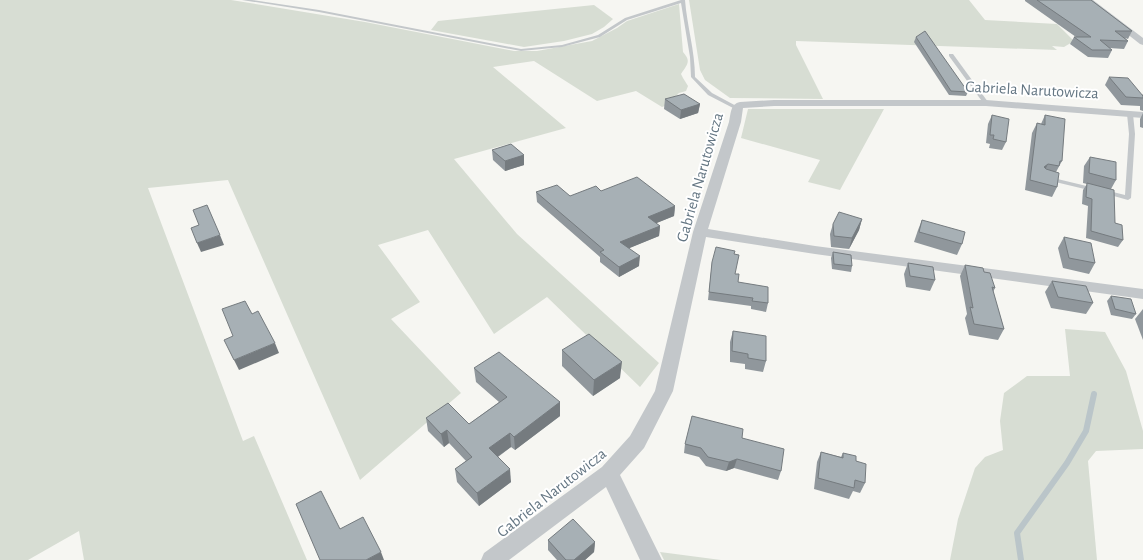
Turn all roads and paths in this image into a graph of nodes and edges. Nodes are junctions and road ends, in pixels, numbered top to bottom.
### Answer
1 (244, 0) edge
2 (1088, 0) edge
3 (683, 1) edge
4 (1143, 42) edge
5 (951, 55) dead end
6 (986, 103) junction
7 (737, 108) junction
8 (1136, 114) edge
9 (1044, 177) edge
10 (700, 232) junction
11 (1143, 294) edge
12 (609, 473) junction
13 (492, 560) edge
14 (651, 560) edge

1 - 3 lane
2 - 4 street
3 - 7 lane
5 - 6 lane
6 - 7 street, Gabriela Narutowicza
6 - 8 street, Gabriela Narutowicza
7 - 10 street, Gabriela Narutowicza
8 - 9 lane
10 - 11 street
10 - 12 street, Gabriela Narutowicza
12 - 13 street, Gabriela Narutowicza
12 - 14 street

